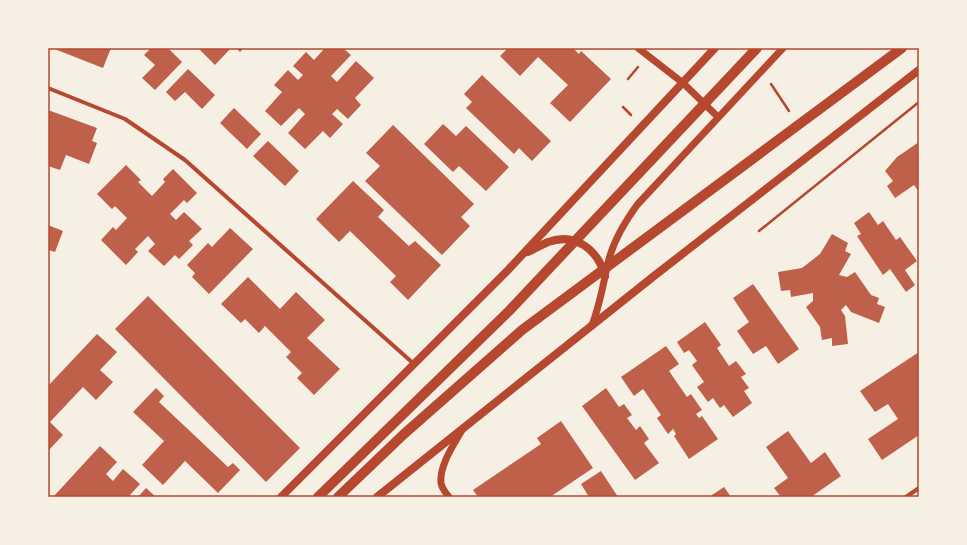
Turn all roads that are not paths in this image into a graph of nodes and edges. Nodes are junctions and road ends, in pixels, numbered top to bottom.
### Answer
1 (638, 48) edge
2 (715, 48) edge
3 (757, 48) edge
4 (783, 48) edge
5 (902, 48) edge
6 (919, 70) edge
7 (682, 83) junction
8 (48, 88) edge
9 (718, 117) junction
10 (508, 270) junction
11 (605, 276) junction
12 (592, 325) junction
13 (414, 364) junction
14 (463, 428) junction
15 (919, 488) edge
16 (281, 497) edge
17 (318, 497) edge
18 (338, 497) edge
19 (377, 497) edge
20 (449, 497) edge
21 (906, 497) edge

1 - 7 street
2 - 7 main road
3 - 17 main road
4 - 9 street
5 - 18 main road
6 - 12 main road
7 - 9 street
7 - 10 main road
8 - 13 street
9 - 11 street
10 - 11 main road
10 - 13 main road
11 - 12 street
12 - 14 main road
13 - 16 main road
14 - 19 main road
14 - 20 street
15 - 21 street

